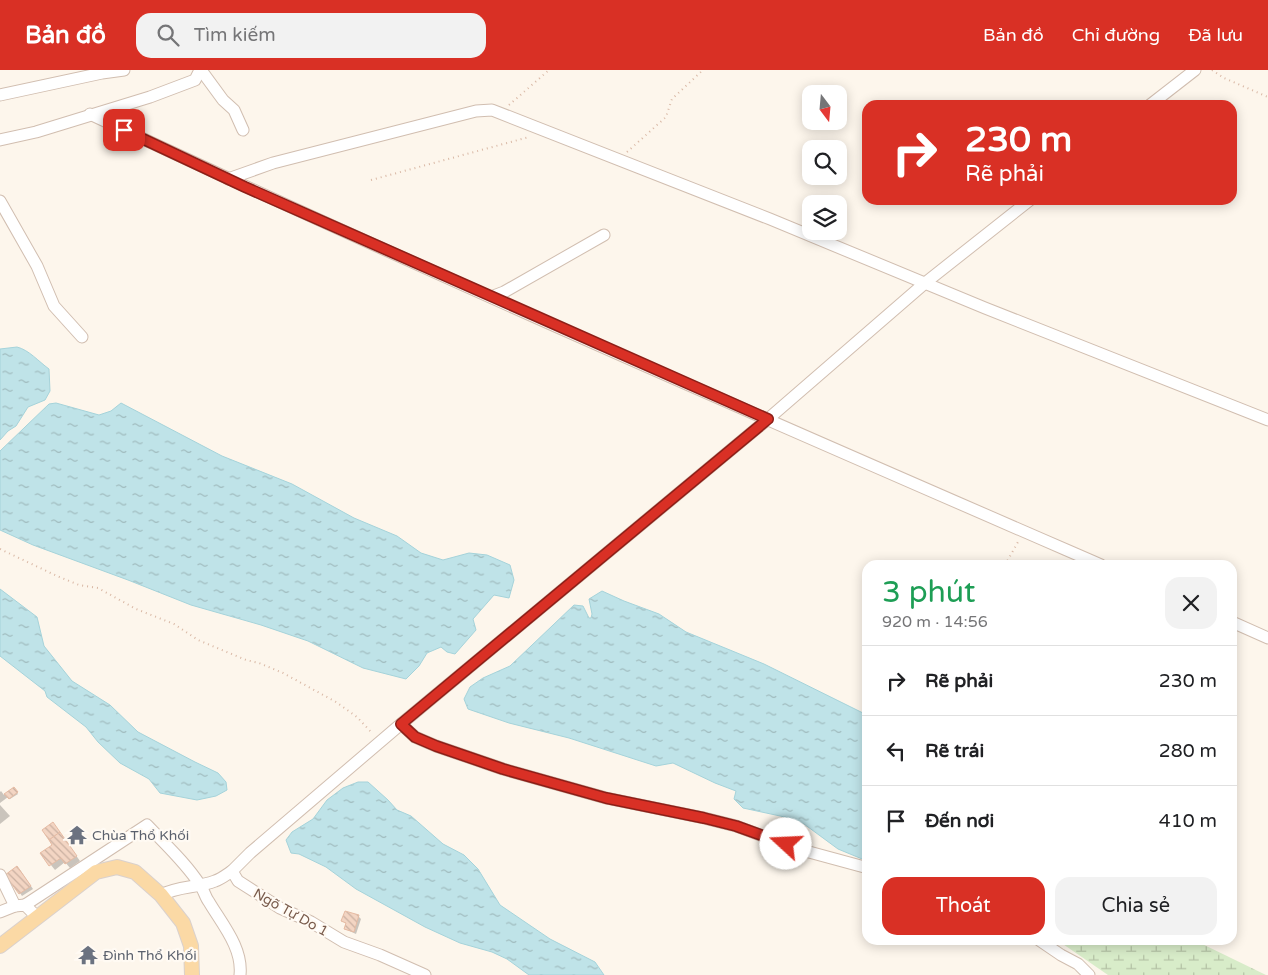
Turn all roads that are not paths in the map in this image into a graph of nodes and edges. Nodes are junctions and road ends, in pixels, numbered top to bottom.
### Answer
1 (124, 70) edge
2 (201, 70) edge
3 (1194, 70) edge
4 (0, 95) edge
5 (1156, 100) edge
6 (90, 114) junction
7 (243, 130) dead end
8 (0, 140) edge
9 (228, 179) junction
10 (0, 201) edge
11 (1024, 205) edge
12 (604, 235) dead end
13 (925, 283) junction
14 (491, 296) junction
15 (82, 337) dead end
16 (768, 419) junction
17 (1268, 420) edge
18 (1090, 560) edge
19 (1237, 624) edge
20 (1268, 638) edge
21 (401, 724) junction
22 (862, 866) edge
23 (232, 871) junction
24 (0, 875) edge
25 (201, 885) junction
26 (161, 895) junction
27 (20, 905) junction
28 (0, 912) edge
29 (37, 917) junction
30 (1046, 945) edge
31 (0, 946) edge
32 (192, 975) edge
33 (240, 975) edge
34 (425, 975) edge
35 (1089, 975) edge

1 - 4 street
2 - 6 street
2 - 7 street
3 - 5 street
6 - 8 street
6 - 9 street
9 - 13 street
9 - 14 street
10 - 15 street
11 - 13 street
12 - 14 street
13 - 16 street
13 - 17 street
14 - 16 street
16 - 18 street
16 - 21 street
19 - 20 street
21 - 22 street
21 - 23 street
23 - 25 street
23 - 34 street, Ngõ Tự Do 1
24 - 27 street
25 - 26 street
25 - 27 street
25 - 33 street
26 - 29 main road
26 - 32 main road
27 - 28 street
27 - 29 street
29 - 31 main road
30 - 35 street

